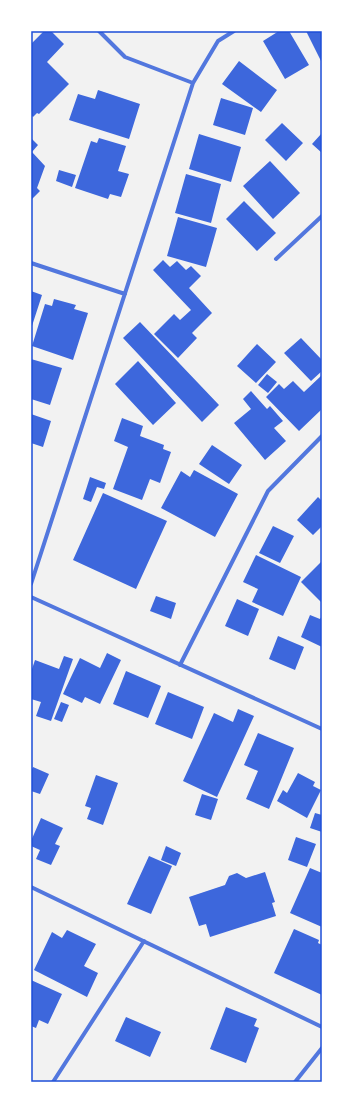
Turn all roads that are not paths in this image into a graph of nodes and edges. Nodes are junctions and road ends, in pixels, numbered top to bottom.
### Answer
1 (99, 31) edge
2 (234, 31) edge
3 (193, 83) junction
4 (322, 216) edge
5 (276, 259) dead end
6 (31, 263) edge
7 (125, 294) junction
8 (322, 436) edge
9 (31, 584) edge
10 (31, 597) edge
11 (180, 665) junction
12 (322, 728) edge
13 (31, 887) edge
14 (144, 941) junction
15 (322, 1027) edge
16 (322, 1048) edge
17 (52, 1082) edge
18 (295, 1082) edge

1 - 3 street
2 - 3 street
3 - 7 street
4 - 5 street
6 - 7 street
7 - 9 street
8 - 11 street
10 - 11 street
11 - 12 street
13 - 14 street
14 - 15 street
14 - 17 street
16 - 18 street

